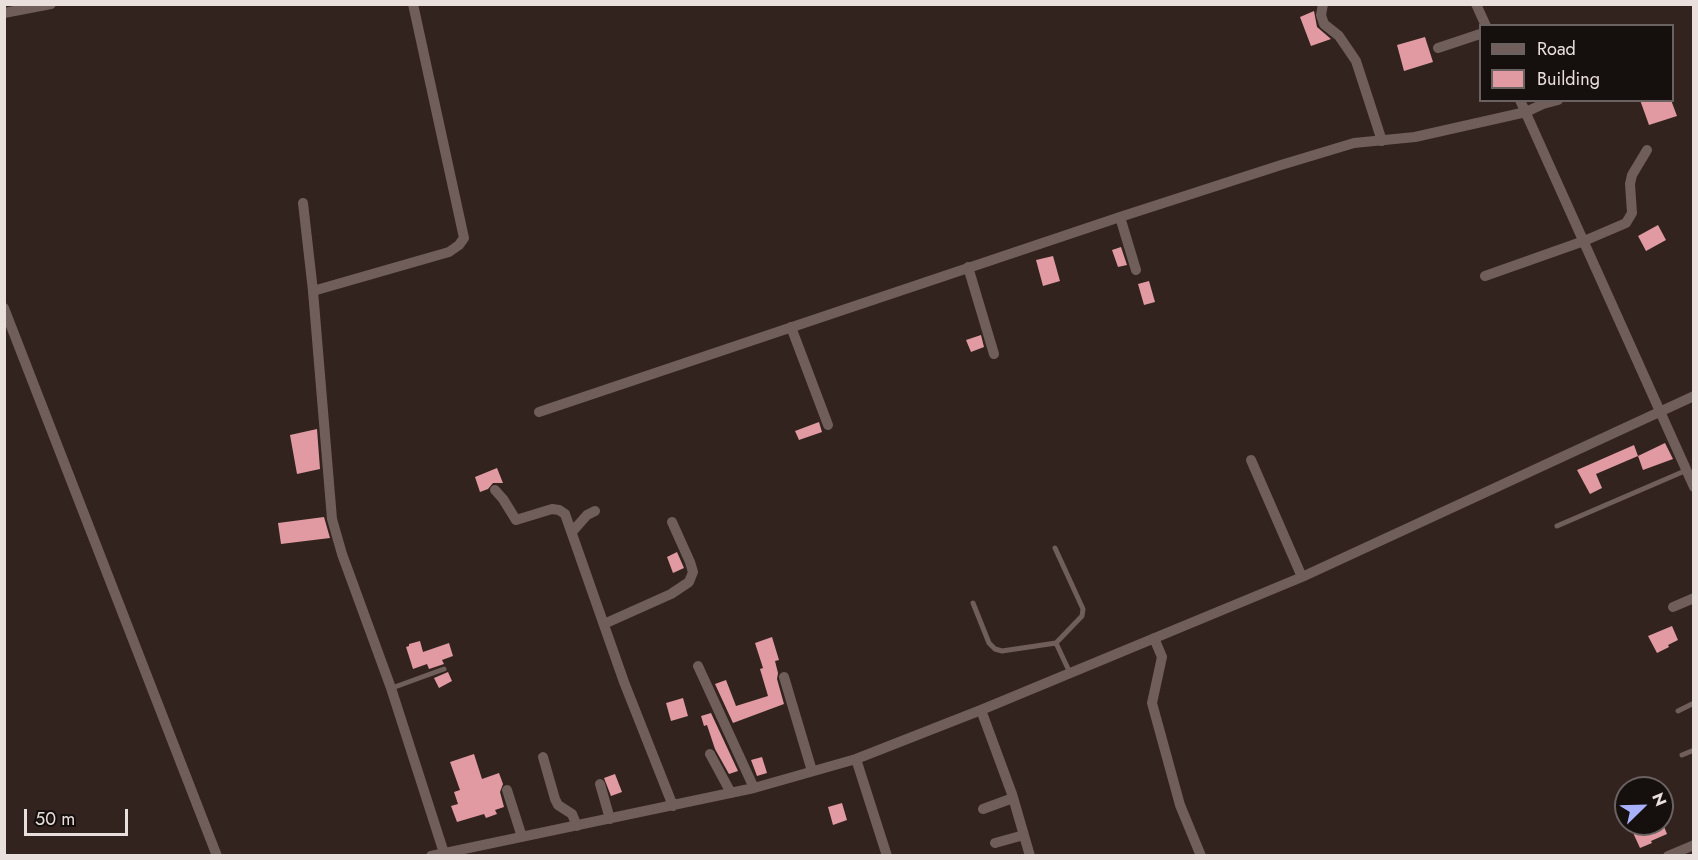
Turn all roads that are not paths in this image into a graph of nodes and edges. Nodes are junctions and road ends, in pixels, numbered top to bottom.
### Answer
1 (51, 4) edge
2 (413, 4) edge
3 (1323, 4) edge
4 (1476, 4) edge
5 (4, 13) edge
6 (1485, 24) edge
7 (1479, 33) edge
8 (1438, 48) dead end
9 (1521, 102) edge
10 (1550, 102) edge
11 (1526, 112) junction
12 (1382, 141) junction
13 (1647, 150) dead end
14 (303, 203) dead end
15 (1120, 216) junction
16 (1584, 241) junction
17 (968, 267) junction
18 (1136, 270) dead end
19 (1485, 276) dead end
20 (313, 291) junction
21 (4, 308) edge
22 (791, 327) junction
23 (994, 354) dead end
24 (1694, 396) edge
25 (539, 412) dead end
26 (1660, 412) junction
27 (828, 425) dead end
28 (1251, 460) dead end
29 (1687, 471) junction
30 (1694, 487) edge
31 (495, 490) dead end
32 (595, 511) dead end
33 (672, 522) dead end
34 (1557, 526) dead end
35 (572, 532) junction
36 (1055, 548) dead end
37 (1302, 577) junction
38 (1694, 598) edge
39 (973, 603) dead end
40 (1673, 607) dead end
41 (604, 624) junction
42 (1154, 638) junction
43 (1056, 643) junction
44 (698, 666) dead end
45 (444, 669) dead end
46 (1070, 673) junction
47 (784, 676) dead end
48 (391, 688) junction
49 (1694, 703) edge
50 (981, 710) junction
51 (1678, 711) dead end
52 (1694, 750) edge
53 (710, 754) dead end
54 (1682, 755) dead end
55 (543, 757) dead end
56 (856, 759) junction
57 (812, 771) junction
58 (600, 784) dead end
59 (754, 788) junction
60 (507, 790) dead end
61 (730, 793) junction
62 (1013, 798) junction
63 (673, 806) junction
64 (983, 809) dead end
65 (610, 819) junction
66 (577, 826) junction
67 (1024, 835) junction
68 (522, 837) junction
69 (995, 843) dead end
70 (1694, 844) edge
71 (444, 853) junction
72 (218, 855) edge
73 (431, 855) edge
74 (887, 855) edge
75 (1030, 855) edge
76 (1201, 855) edge
77 (1668, 855) edge

1 - 5 street
2 - 20 street
3 - 12 street
4 - 6 street
7 - 8 street
9 - 11 street
10 - 11 street
11 - 12 street
11 - 16 street
12 - 15 street
13 - 16 street
14 - 20 street
15 - 17 street
15 - 18 street
16 - 19 street
16 - 26 street
17 - 22 street
17 - 23 street
20 - 48 street
21 - 72 street
22 - 25 street
22 - 27 street
24 - 26 street
26 - 29 street
26 - 37 street
28 - 37 street
29 - 30 street
29 - 34 lane
31 - 35 street
32 - 35 street
33 - 41 street
35 - 41 street
36 - 43 lane
37 - 42 street
38 - 40 street
39 - 43 lane
41 - 63 street
42 - 46 street
42 - 76 street
43 - 46 lane
44 - 59 street
45 - 48 lane
46 - 50 street
47 - 57 street
48 - 71 street
49 - 51 lane
50 - 56 street
50 - 62 street
52 - 54 lane
53 - 61 street
55 - 66 street
56 - 57 street
56 - 74 street
57 - 59 street
58 - 65 street
59 - 61 street
60 - 68 street
61 - 63 street
62 - 64 street
62 - 67 street
63 - 65 street
65 - 66 street
66 - 68 street
67 - 69 street
67 - 75 street
68 - 71 street
70 - 77 street
71 - 73 street

